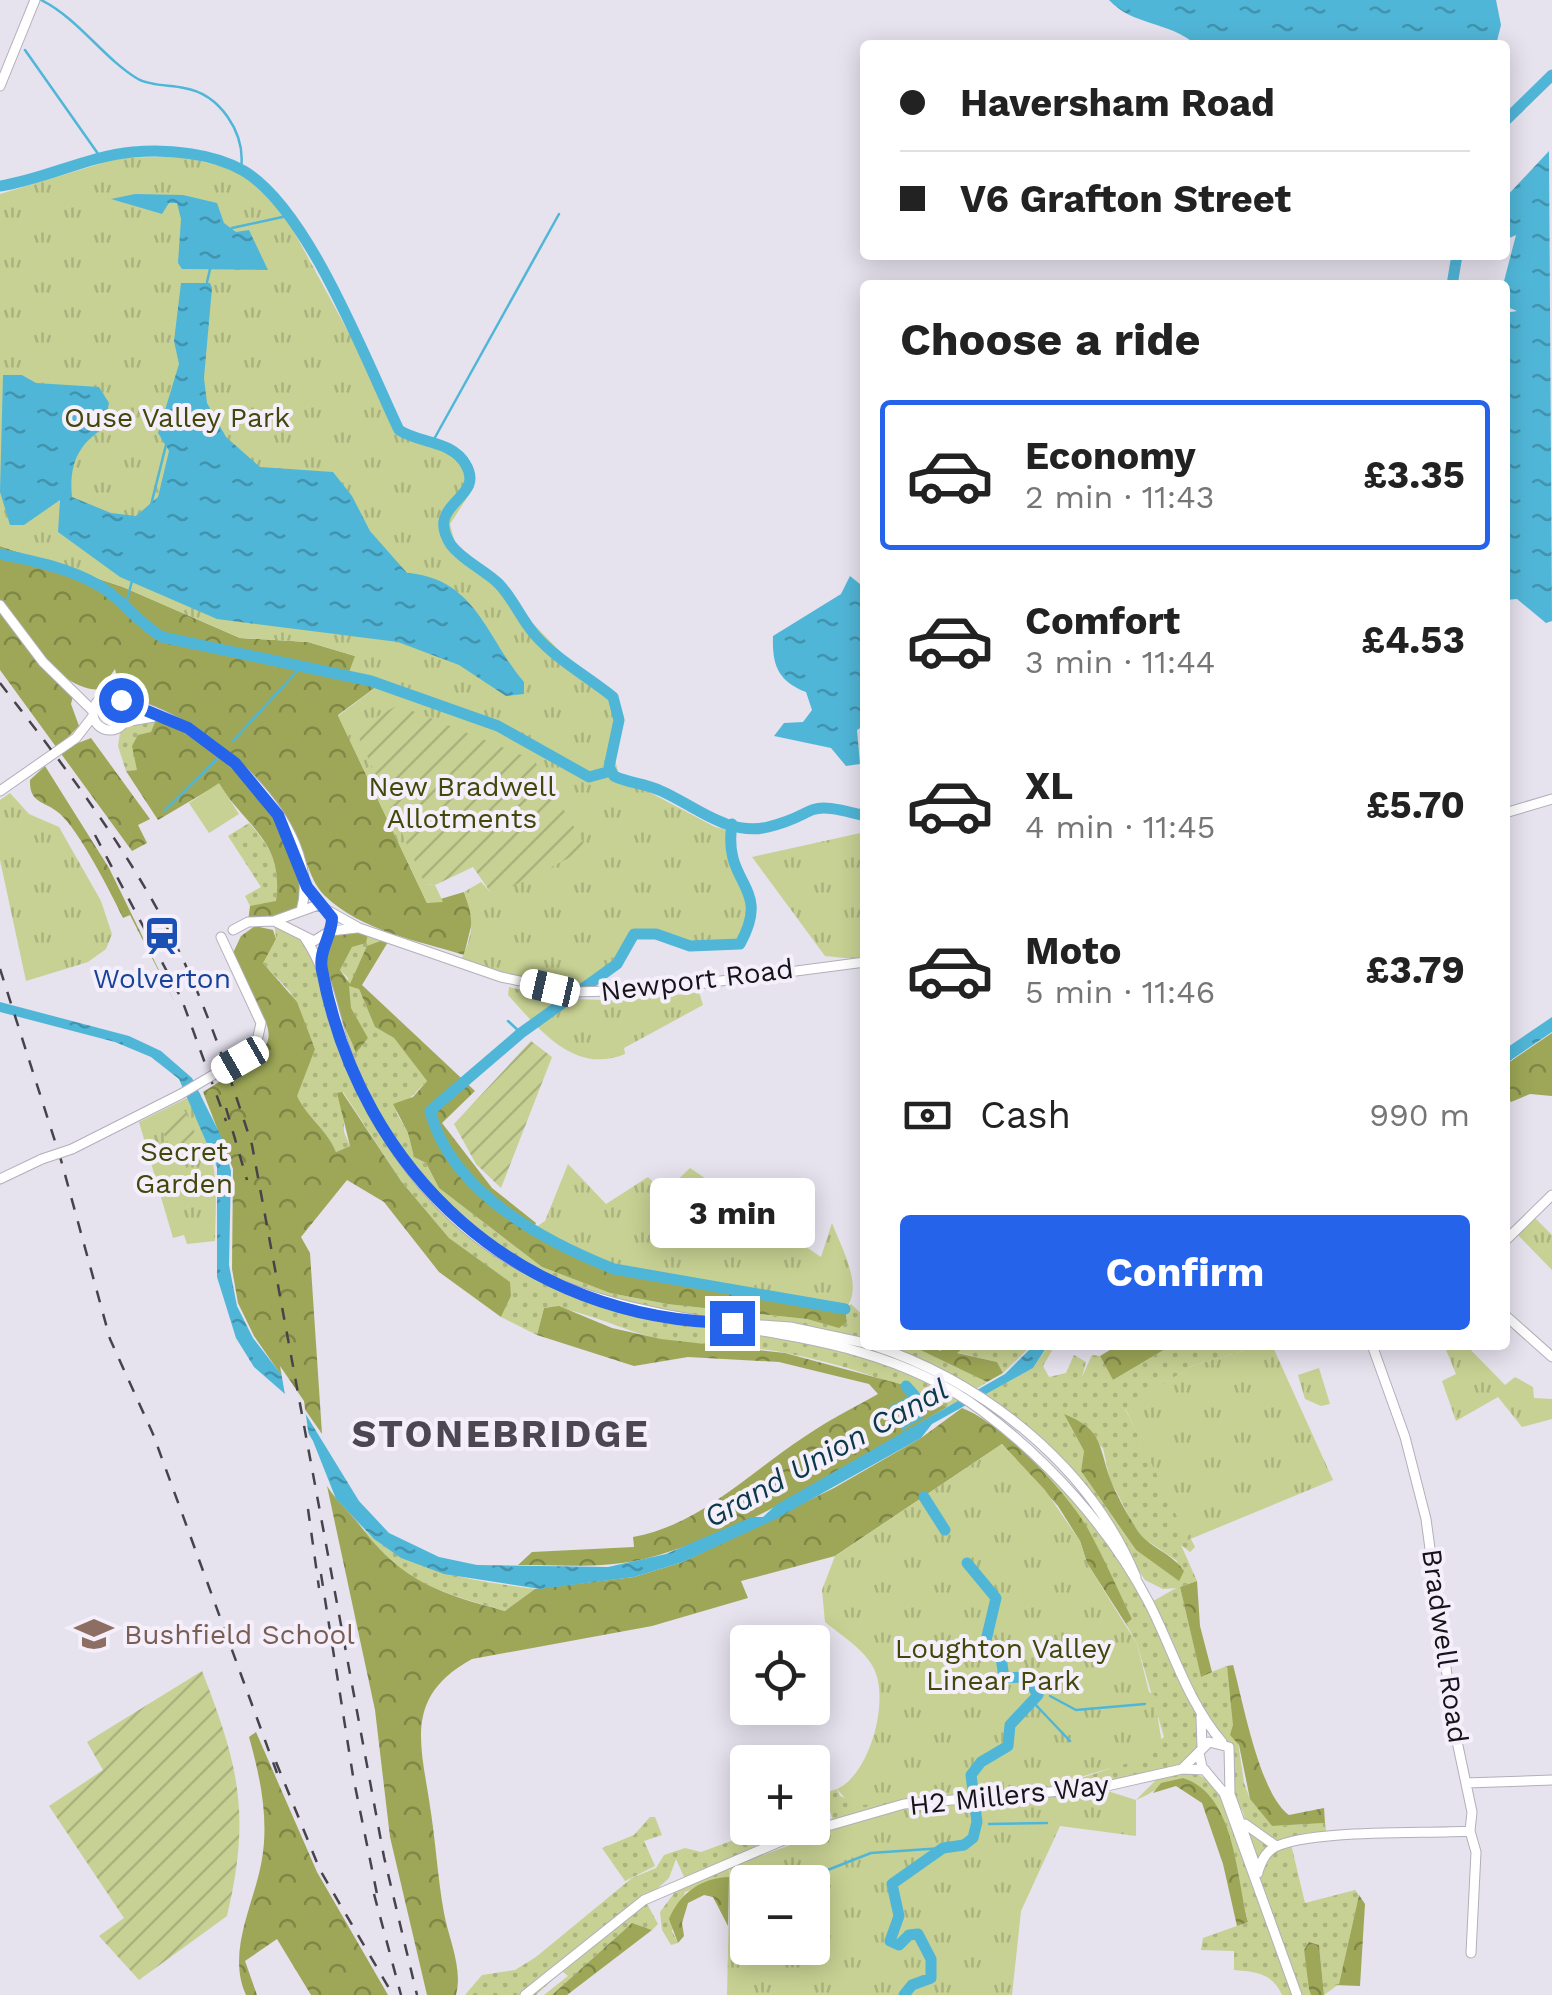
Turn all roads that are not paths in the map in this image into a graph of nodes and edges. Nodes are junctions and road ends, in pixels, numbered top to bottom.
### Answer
1 (34, 0) edge
2 (0, 86) edge
3 (0, 605) edge
4 (70, 690) junction
5 (103, 697) junction
6 (124, 702) junction
7 (93, 713) junction
8 (157, 716) junction
9 (124, 722) junction
10 (103, 728) junction
11 (76, 738) junction
12 (0, 791) edge
13 (1552, 799) edge
14 (1510, 812) edge
15 (307, 887) junction
16 (326, 910) junction
17 (300, 912) junction
18 (274, 921) junction
19 (360, 928) junction
20 (329, 932) junction
21 (304, 938) junction
22 (860, 963) edge
23 (321, 966) junction
24 (0, 1179) edge
25 (1552, 1195) edge
26 (1510, 1236) edge
27 (1510, 1319) edge
28 (711, 1322) junction
29 (860, 1342) edge
30 (883, 1350) edge
31 (1374, 1350) edge
32 (1552, 1357) edge
33 (1143, 1593) junction
34 (1200, 1717) junction
35 (1222, 1742) junction
36 (1200, 1750) junction
37 (1228, 1768) junction
38 (1182, 1769) junction
39 (1207, 1771) junction
40 (1552, 1780) edge
41 (1466, 1783) junction
42 (1240, 1818) junction
43 (1470, 1831) junction
44 (1276, 1846) junction
45 (1258, 1872) junction
46 (1261, 1896) junction
47 (1471, 1953) dead end
48 (525, 1995) edge
49 (1297, 1995) edge

1 - 2 street
3 - 4 street
4 - 5 street
4 - 7 street
5 - 6 street
5 - 7 street
6 - 8 street
6 - 9 street
7 - 10 street
7 - 11 street
8 - 9 street
8 - 15 street
9 - 10 street
10 - 11 street
11 - 12 street
13 - 14 street
15 - 16 street
15 - 17 street
16 - 17 street
16 - 19 street, Newport Road
16 - 20 street
17 - 18 street
17 - 21 street
18 - 21 street
18 - 24 street, bridge
19 - 20 street, Newport Road
19 - 22 street, Newport Road
20 - 21 street
20 - 23 street
21 - 23 street
23 - 28 street
25 - 26 street
27 - 32 street
28 - 29 street
28 - 33 street
30 - 33 street
31 - 41 street, Bradwell Road
33 - 34 street
34 - 35 street
34 - 36 street
35 - 36 street
35 - 37 street
36 - 38 street, H2 Millers Way
36 - 39 street
37 - 39 street
37 - 42 street
38 - 39 street, H2 Millers Way
38 - 48 street, H2 Millers Way
39 - 46 street
40 - 41 street
41 - 43 street, Bradwell Road
42 - 44 street
42 - 45 street
43 - 44 street
43 - 47 street, Bradwell Road
44 - 45 street
45 - 46 street
46 - 49 street

